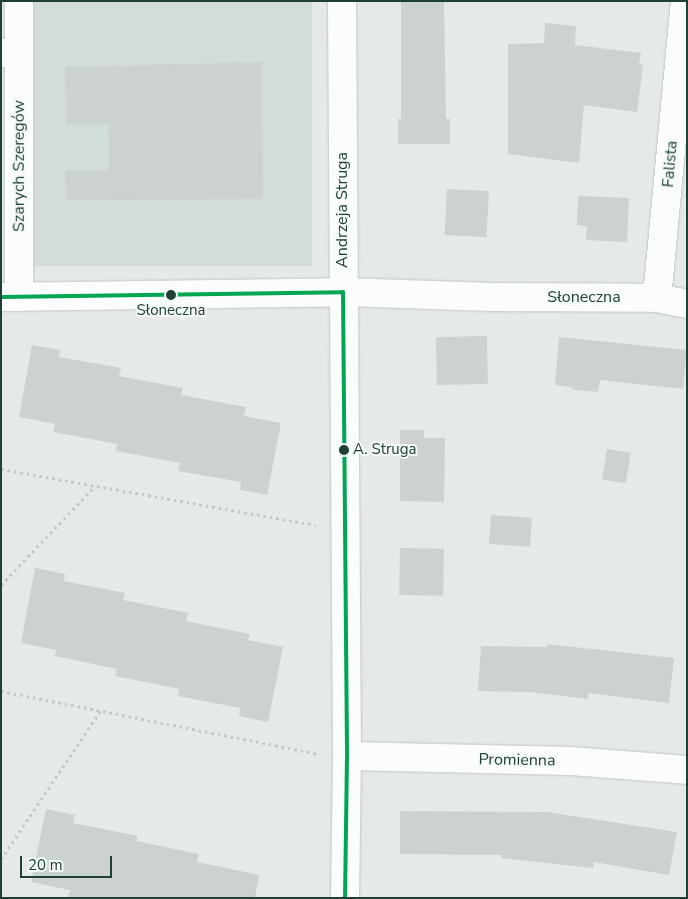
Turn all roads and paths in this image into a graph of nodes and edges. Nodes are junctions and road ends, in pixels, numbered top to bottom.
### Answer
1 (19, 1) edge
2 (342, 1) edge
3 (685, 1) edge
4 (10, 53) edge
5 (343, 292) junction
6 (10, 297) edge
7 (657, 298) junction
8 (687, 304) edge
9 (1, 469) edge
10 (95, 486) junction
11 (318, 526) dead end
12 (1, 585) edge
13 (1, 691) edge
14 (101, 710) junction
15 (334, 755) junction
16 (687, 770) edge
17 (1, 859) edge
18 (345, 898) edge

1 - 4 street, Szarych Szeregów
2 - 5 street, Andrzeja Struga
3 - 7 street, Falista
4 - 6 street, Szarych Szeregów
5 - 6 street, Słoneczna
5 - 7 street, Słoneczna
5 - 15 street, Andrzeja Struga
7 - 8 street, Słoneczna
9 - 10 path
10 - 11 path
10 - 12 path
13 - 14 path
14 - 15 path
14 - 17 path
15 - 16 street, Promienna
15 - 18 street, Andrzeja Struga

